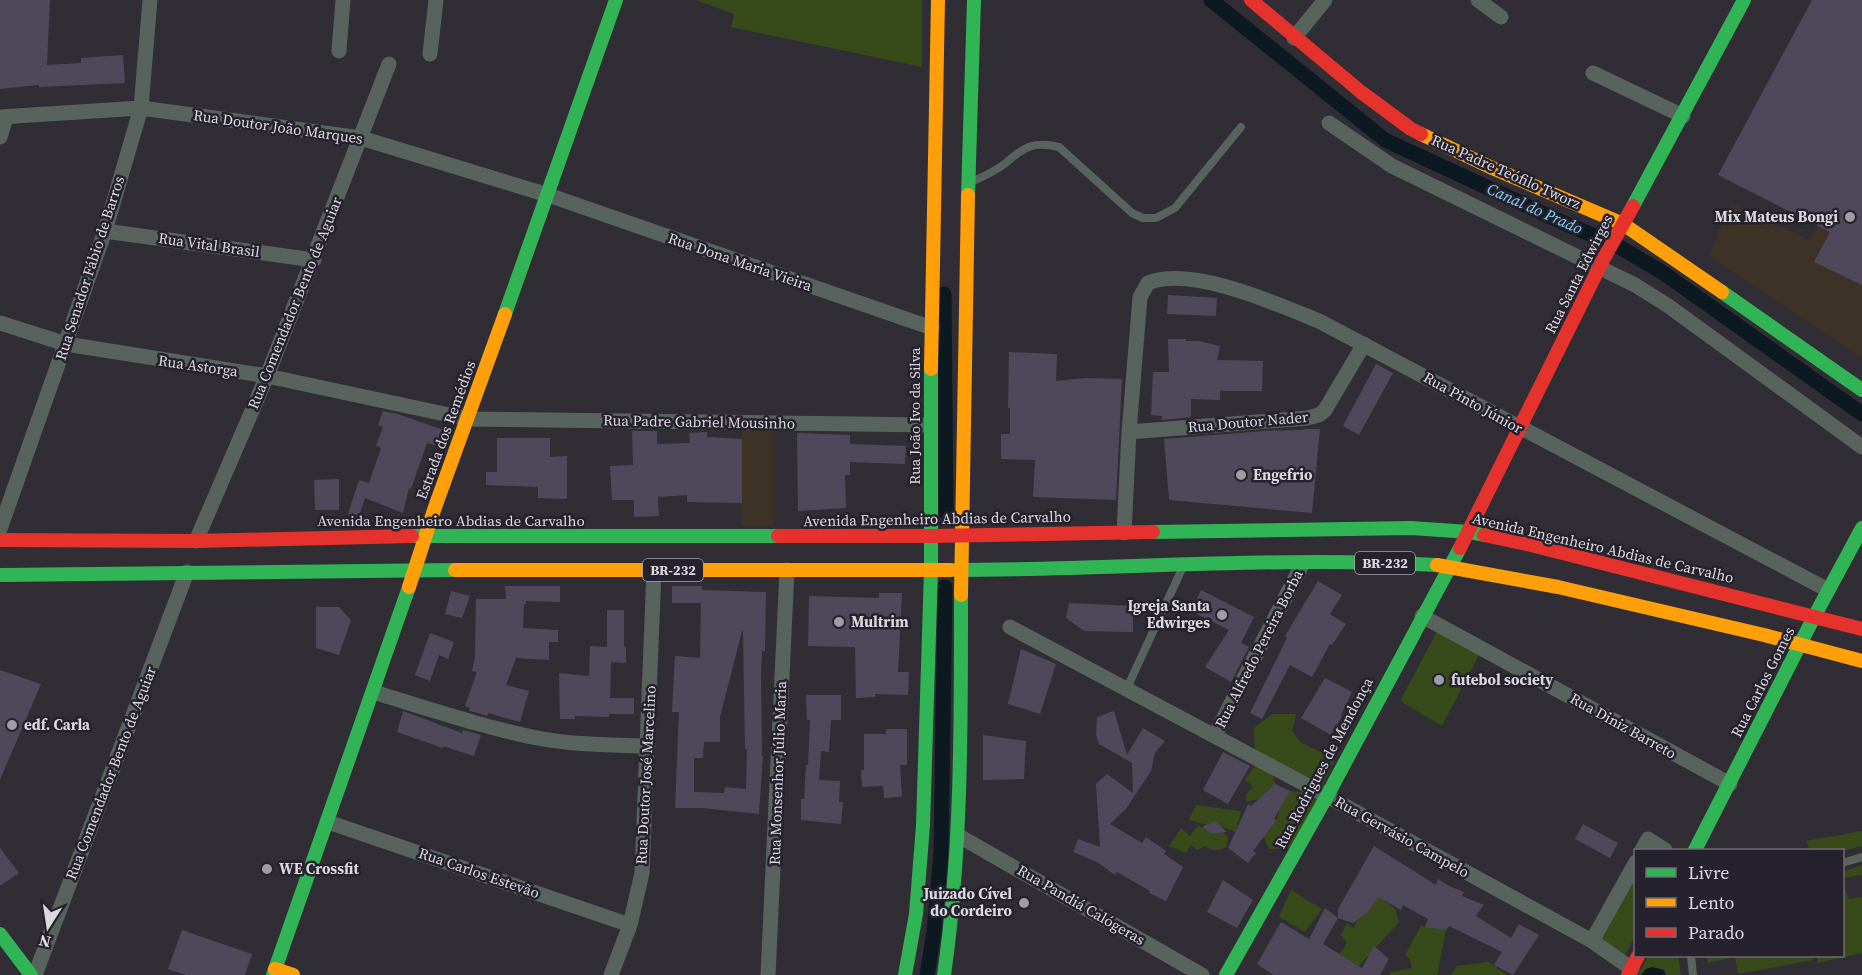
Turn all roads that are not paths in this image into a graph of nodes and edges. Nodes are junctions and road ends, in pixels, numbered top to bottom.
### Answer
1 (150, 0) edge
2 (344, 0) edge
3 (436, 0) edge
4 (616, 0) edge
5 (938, 0) edge
6 (974, 0) edge
7 (1251, 0) edge
8 (1325, 0) edge
9 (1478, 0) edge
10 (1744, 0) edge
11 (1500, 17) dead end
12 (1294, 38) junction
13 (339, 51) dead end
14 (430, 54) dead end
15 (389, 64) dead end
16 (1593, 73) dead end
17 (141, 108) junction
18 (1683, 116) junction
19 (3, 117) edge
20 (1329, 123) dead end
21 (1241, 127) dead end
22 (0, 137) edge
23 (361, 138) junction
24 (969, 183) junction
25 (548, 195) junction
26 (1621, 227) junction
27 (105, 231) junction
28 (314, 260) junction
29 (1602, 262) junction
30 (0, 323) edge
31 (932, 328) junction
32 (66, 344) junction
33 (1364, 344) junction
34 (267, 376) junction
35 (1862, 390) edge
36 (468, 419) junction
37 (930, 425) junction
38 (1521, 429) junction
39 (1129, 432) junction
40 (1862, 447) edge
41 (1862, 528) edge
42 (0, 529) edge
43 (1469, 532) junction
44 (1124, 533) junction
45 (426, 536) junction
46 (931, 536) junction
47 (961, 536) junction
48 (0, 540) edge
49 (196, 541) junction
50 (1303, 563) junction
51 (1184, 564) junction
52 (1449, 566) junction
53 (415, 570) junction
54 (654, 570) junction
55 (787, 570) junction
56 (932, 570) junction
57 (961, 570) junction
58 (187, 572) junction
59 (0, 575) edge
60 (1828, 590) junction
61 (1422, 616) junction
62 (1814, 617) junction
63 (1010, 627) dead end
64 (1862, 629) edge
65 (1800, 646) junction
66 (1862, 661) edge
67 (1127, 688) junction
68 (373, 692) junction
69 (1215, 735) junction
70 (648, 746) junction
71 (1730, 784) junction
72 (1327, 796) junction
73 (328, 822) junction
74 (959, 836) junction
75 (1643, 849) edge
76 (1663, 849) edge
77 (1696, 849) edge
78 (1862, 857) edge
79 (1844, 862) edge
80 (1634, 864) edge
81 (630, 925) junction
82 (0, 934) edge
83 (1592, 941) junction
84 (1691, 957) edge
85 (1633, 966) edge
86 (274, 972) edge
87 (33, 975) edge
88 (293, 975) edge
89 (611, 975) edge
90 (768, 975) edge
91 (905, 975) edge
92 (944, 975) edge
93 (1202, 975) edge
94 (1226, 975) edge
95 (1693, 975) edge

1 - 17 street, Rua Senador Fábio de Barros
2 - 13 street
3 - 14 street
4 - 25 main road, Estrada dos Remédios
5 - 31 main road, Rua João Ivo da Silva
6 - 24 main road
7 - 12 main road, Rua Padre Teófilo Tworz
8 - 12 street
9 - 11 street
10 - 18 main road, Rua Santa Edwirges
12 - 26 main road, Rua Padre Teófilo Tworz
15 - 23 street, Rua Comendador Bento de Aguiar
16 - 18 street
17 - 19 street, Rua Doutor João Marques
17 - 23 street, Rua Doutor João Marques
17 - 27 street, Rua Senador Fábio de Barros
18 - 26 main road, Rua Santa Edwirges
19 - 22 street
20 - 29 street
21 - 24 lane
23 - 25 street, Rua Doutor João Marques
23 - 28 street, Rua Comendador Bento de Aguiar
24 - 47 main road
25 - 31 street, Rua Dona Maria Vieira
25 - 36 main road, Estrada dos Remédios
26 - 29 main road, Rua Santa Edwirges
26 - 35 main road, Rua Padre Teófilo Tworz
27 - 28 street, Rua Vital Brasil
27 - 32 street, Rua Senador Fábio de Barros
28 - 34 street, Rua Comendador Bento de Aguiar
29 - 38 main road, Rua Santa Edwirges
29 - 40 street
30 - 32 street, Rua Astorga
31 - 37 main road, Rua João Ivo da Silva
32 - 34 street, Rua Astorga
32 - 42 street, Rua Senador Fábio de Barros
33 - 38 street, Rua Pinto Júnior
33 - 39 street, Rua Doutor Nader
33 - 39 street, Rua Pinto Júnior
34 - 36 street, Rua Astorga
34 - 49 street, Rua Comendador Bento de Aguiar
36 - 37 street, Rua Padre Gabriel Mousinho
36 - 45 main road, Estrada dos Remédios
37 - 46 main road, Rua João Ivo da Silva
38 - 43 main road, Rua Santa Edwirges
38 - 60 street, Rua Pinto Júnior
39 - 44 street
41 - 60 main road, Rua Carlos Gomes
43 - 44 main road, Avenida Engenheiro Abdias de Carvalho / BR-232
43 - 52 main road, Rua Santa Edwirges
43 - 62 main road, Avenida Engenheiro Abdias de Carvalho / BR-232
44 - 47 main road, Avenida Engenheiro Abdias de Carvalho / BR-232
45 - 46 main road, Avenida Engenheiro Abdias de Carvalho / BR-232
45 - 49 main road, Avenida Engenheiro Abdias de Carvalho / BR-232
45 - 53 main road, Estrada dos Remédios
46 - 47 main road, Avenida Engenheiro Abdias de Carvalho / BR-232
46 - 56 main road, Rua João Ivo da Silva
47 - 57 main road
48 - 49 main road, Avenida Engenheiro Abdias de Carvalho / BR-232
50 - 51 main road, BR-232
50 - 52 main road, BR-232
50 - 69 street, Rua Alfredo Pereira Borba
51 - 57 main road, BR-232
51 - 67 lane
52 - 61 main road, Rua Rodrigues de Mendonça
52 - 65 main road, BR-232
53 - 54 main road, BR-232
53 - 58 main road, BR-232
53 - 68 main road, Estrada dos Remédios
54 - 55 main road, BR-232
54 - 70 street, Rua Doutor José Marcelino
55 - 56 main road, BR-232
55 - 90 street, Rua Monsenhor Júlio Maria
56 - 57 main road, BR-232
56 - 91 main road, Rua João Ivo da Silva
57 - 74 main road
58 - 59 main road, BR-232
58 - 87 street, Rua Comendador Bento de Aguiar
60 - 62 main road, Rua Carlos Gomes
61 - 71 street, Rua Diniz Barreto
61 - 72 main road, Rua Rodrigues de Mendonça
62 - 64 main road, Avenida Engenheiro Abdias de Carvalho / BR-232
62 - 65 main road, Rua Carlos Gomes
63 - 67 street, Rua Gervásio Campelo
65 - 66 main road, BR-232
65 - 71 main road, Rua Carlos Gomes
67 - 69 street, Rua Gervásio Campelo
68 - 70 street
68 - 73 main road, Estrada dos Remédios
69 - 72 street, Rua Gervásio Campelo
70 - 81 street, Rua Doutor José Marcelino
71 - 77 main road, Rua Carlos Gomes
72 - 83 street, Rua Gervásio Campelo
72 - 94 main road, Rua Rodrigues de Mendonça
73 - 81 street, Rua Carlos Estevão
73 - 86 main road, Estrada dos Remédios
74 - 92 main road
74 - 93 street, Rua Pandiá Calógeras
75 - 76 street
78 - 79 lane
80 - 83 street
81 - 89 street, Rua Doutor José Marcelino
82 - 87 main road
83 - 85 street, Rua Gervásio Campelo
84 - 95 lane
86 - 88 main road

